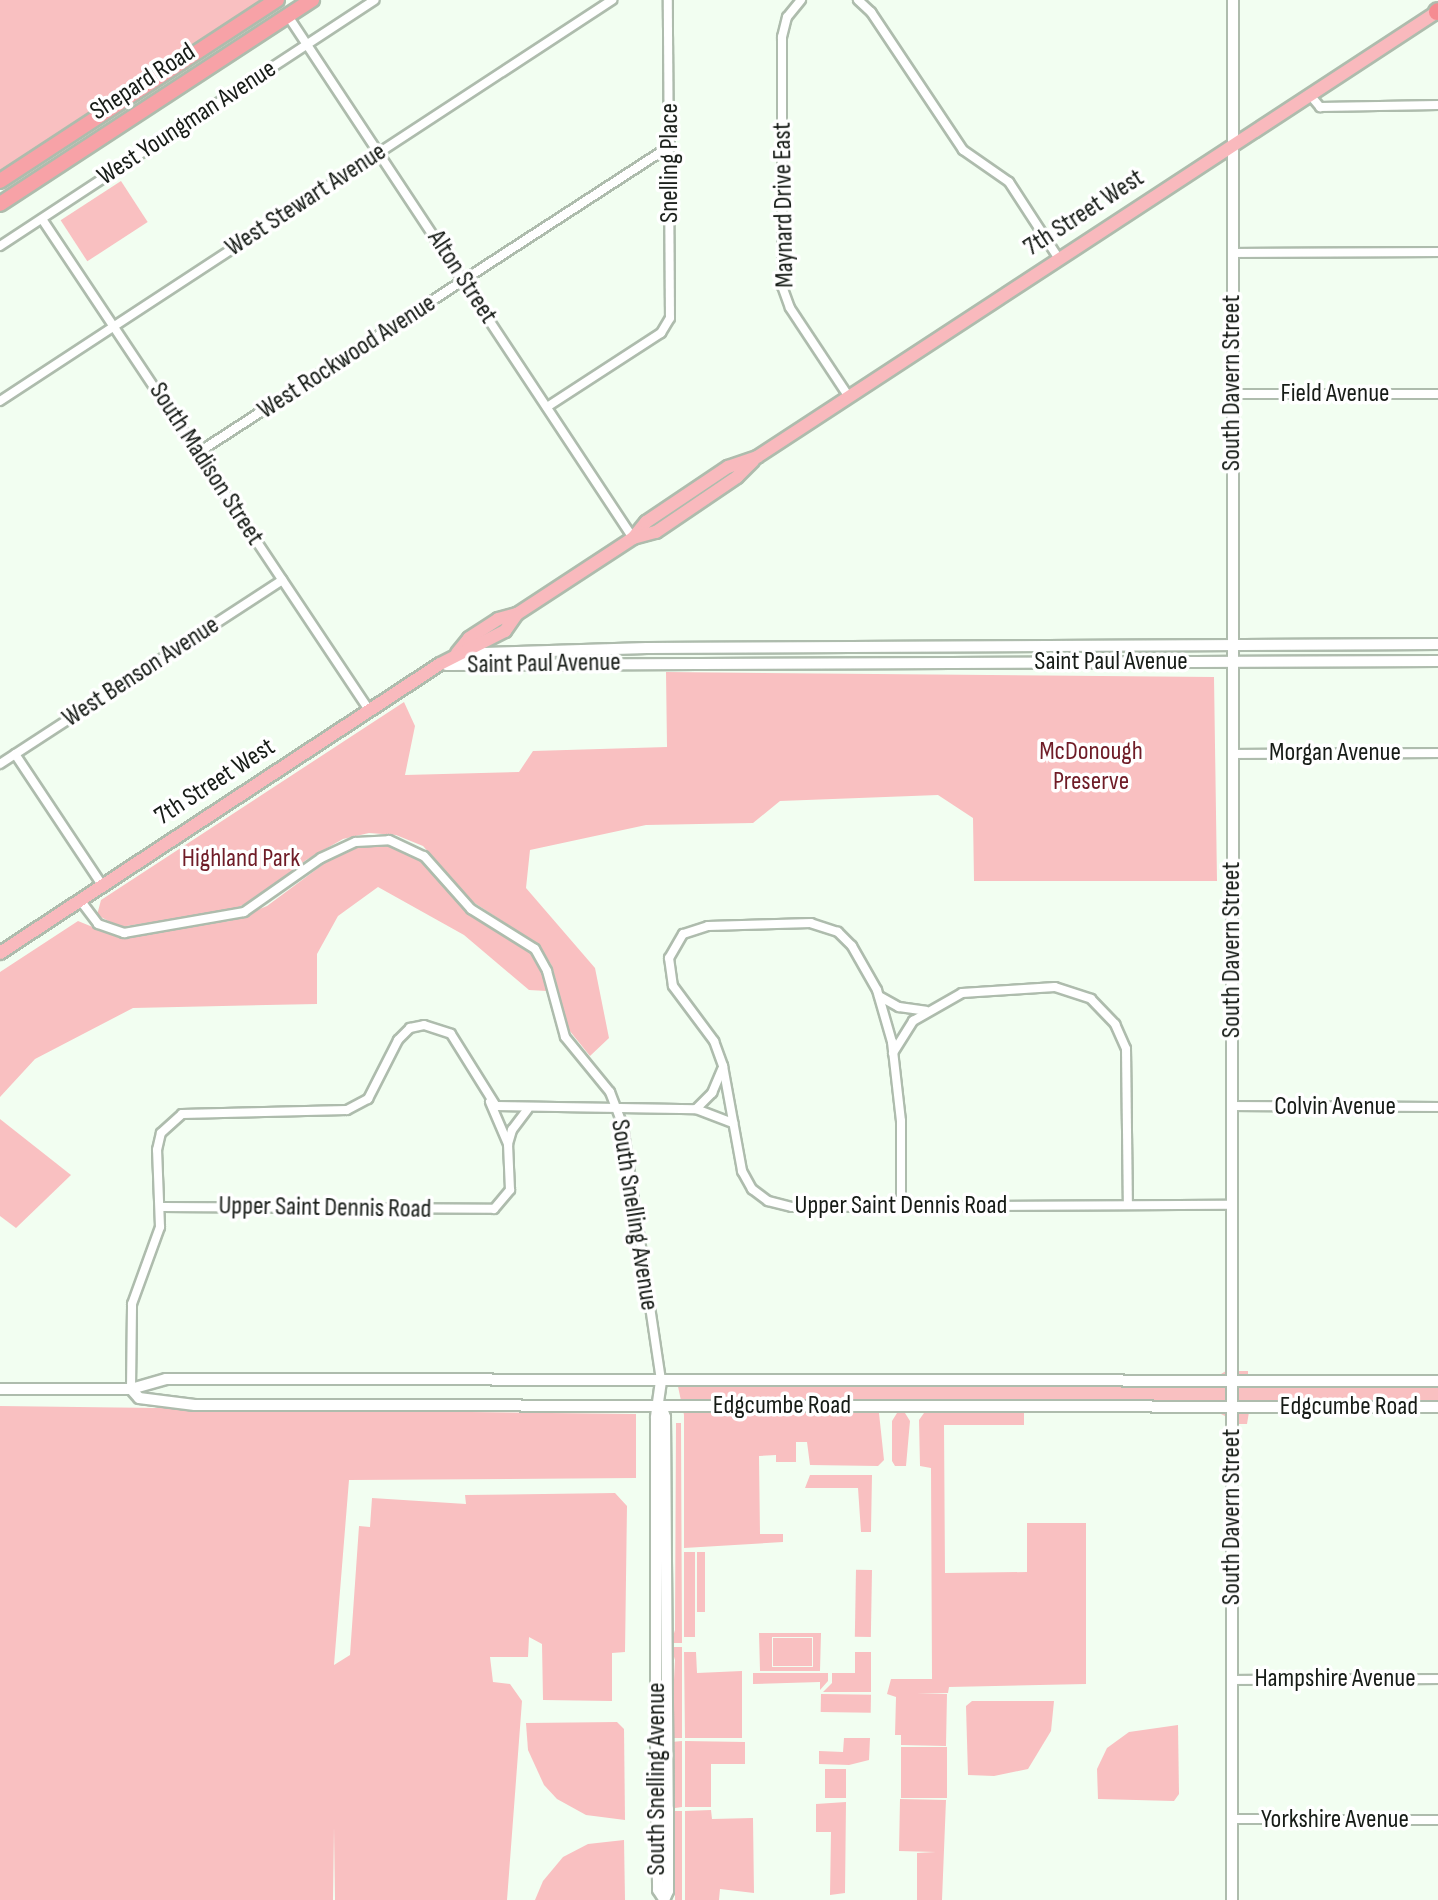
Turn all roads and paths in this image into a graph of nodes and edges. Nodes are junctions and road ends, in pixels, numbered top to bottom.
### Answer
1 (277, 0) edge
2 (291, 0) edge
3 (313, 0) edge
4 (374, 0) edge
5 (612, 0) edge
6 (668, 0) edge
7 (801, 0) edge
8 (858, 0) edge
9 (1233, 0) edge
10 (1437, 11) edge
11 (288, 16) junction
12 (219, 38) junction
13 (308, 44) junction
14 (1310, 95) junction
15 (1438, 106) edge
16 (1232, 145) junction
17 (670, 146) junction
18 (380, 152) junction
19 (0, 181) edge
20 (0, 204) edge
21 (42, 219) junction
22 (0, 246) edge
23 (1438, 252) edge
24 (1232, 253) junction
25 (1059, 259) junction
26 (464, 281) junction
27 (115, 326) junction
28 (1232, 394) junction
29 (1438, 394) edge
30 (849, 397) junction
31 (0, 401) edge
32 (547, 407) junction
33 (199, 453) junction
34 (633, 538) junction
35 (282, 580) junction
36 (1232, 644) junction
37 (1438, 644) edge
38 (1232, 661) junction
39 (1438, 661) edge
40 (440, 664) junction
41 (369, 710) junction
42 (1438, 753) edge
43 (15, 754) junction
44 (1232, 754) junction
45 (0, 764) edge
46 (103, 885) junction
47 (80, 900) junction
48 (0, 953) edge
49 (878, 995) junction
50 (926, 1011) junction
51 (893, 1053) junction
52 (723, 1066) junction
53 (487, 1096) junction
54 (1232, 1106) junction
55 (1438, 1107) edge
56 (617, 1108) junction
57 (528, 1109) junction
58 (696, 1109) junction
59 (733, 1123) junction
60 (508, 1144) junction
61 (1128, 1205) junction
62 (1232, 1205) junction
63 (901, 1206) junction
64 (162, 1207) junction
65 (661, 1381) junction
66 (1232, 1381) junction
67 (1438, 1381) edge
68 (0, 1390) edge
69 (131, 1390) junction
70 (661, 1406) junction
71 (1232, 1406) junction
72 (1438, 1407) edge
73 (1438, 1679) edge
74 (1232, 1680) junction
75 (1232, 1819) junction
76 (1438, 1820) edge
77 (664, 1900) edge
78 (1232, 1900) edge

1 - 12 highway, Shepard Road
2 - 11 highway
3 - 11 highway, Shepard Road
4 - 13 street, West Youngman Avenue
5 - 18 street, West Stewart Avenue
6 - 17 street, Snelling Place
7 - 30 street, Maynard Drive East
8 - 25 street
9 - 16 street, South Davern Street
10 - 14 main road, 7th Street West
11 - 12 highway
11 - 13 street, Alton Street
11 - 20 highway, Shepard Road
12 - 19 highway, Shepard Road
13 - 18 street, Alton Street
13 - 21 street, West Youngman Avenue
14 - 15 street
14 - 16 main road, 7th Street West
16 - 24 street, South Davern Street
16 - 25 main road, 7th Street West
17 - 26 street, West Rockwood Avenue
17 - 32 street, Snelling Place
18 - 26 street, Alton Street
18 - 27 street, West Stewart Avenue
21 - 22 street, West Youngman Avenue
21 - 27 street, South Madison Street
23 - 24 street
24 - 28 street, South Davern Street
25 - 30 main road, 7th Street West
26 - 32 street, Alton Street
26 - 33 street, West Rockwood Avenue
27 - 31 street, West Stewart Avenue
27 - 33 street, South Madison Street
28 - 29 street, Field Avenue
28 - 36 street, South Davern Street
30 - 34 main road, 7th Street West
32 - 34 street, Alton Street
33 - 35 street, South Madison Street
34 - 40 main road, 7th Street West
35 - 41 street, South Madison Street
35 - 43 street, West Benson Avenue
36 - 37 street, Saint Paul Avenue
36 - 38 street, South Davern Street
36 - 40 street, Saint Paul Avenue
38 - 39 street, Saint Paul Avenue
38 - 40 street, Saint Paul Avenue
38 - 44 street, South Davern Street
40 - 41 main road, 7th Street West
41 - 46 main road, 7th Street West
42 - 44 street, Morgan Avenue
43 - 45 street, West Benson Avenue
43 - 46 street
44 - 54 street, South Davern Street
46 - 47 main road, 7th Street West
47 - 48 main road, 7th Street West
47 - 56 street, South Snelling Avenue
49 - 50 street
49 - 51 street, Upper Saint Dennis Road
49 - 52 street, Upper Saint Dennis Road
50 - 51 street
50 - 61 street
51 - 63 street, Upper Saint Dennis Road
52 - 58 street
52 - 59 street, Upper Saint Dennis Road
53 - 57 street
53 - 60 street
53 - 64 street
54 - 55 street, Colvin Avenue
54 - 62 street, South Davern Street
56 - 57 street
56 - 58 street
56 - 65 street, South Snelling Avenue
57 - 60 street
58 - 59 street
59 - 63 street, Upper Saint Dennis Road
60 - 64 street, Upper Saint Dennis Road
61 - 62 street, Upper Saint Dennis Road
61 - 63 street, Upper Saint Dennis Road
62 - 66 street, South Davern Street
64 - 69 street
65 - 66 street, Edgcumbe Road
65 - 69 street, Edgcumbe Road
65 - 70 street, South Snelling Avenue
66 - 67 street, Edgcumbe Road
66 - 71 street, South Davern Street
68 - 69 street, Edgcumbe Road
69 - 70 street, Edgcumbe Road
70 - 71 street, Edgcumbe Road
70 - 77 street, South Snelling Avenue
71 - 72 street, Edgcumbe Road
71 - 74 street, South Davern Street
73 - 74 street, Hampshire Avenue
74 - 75 street, South Davern Street
75 - 76 street, Yorkshire Avenue
75 - 78 street, South Davern Street

